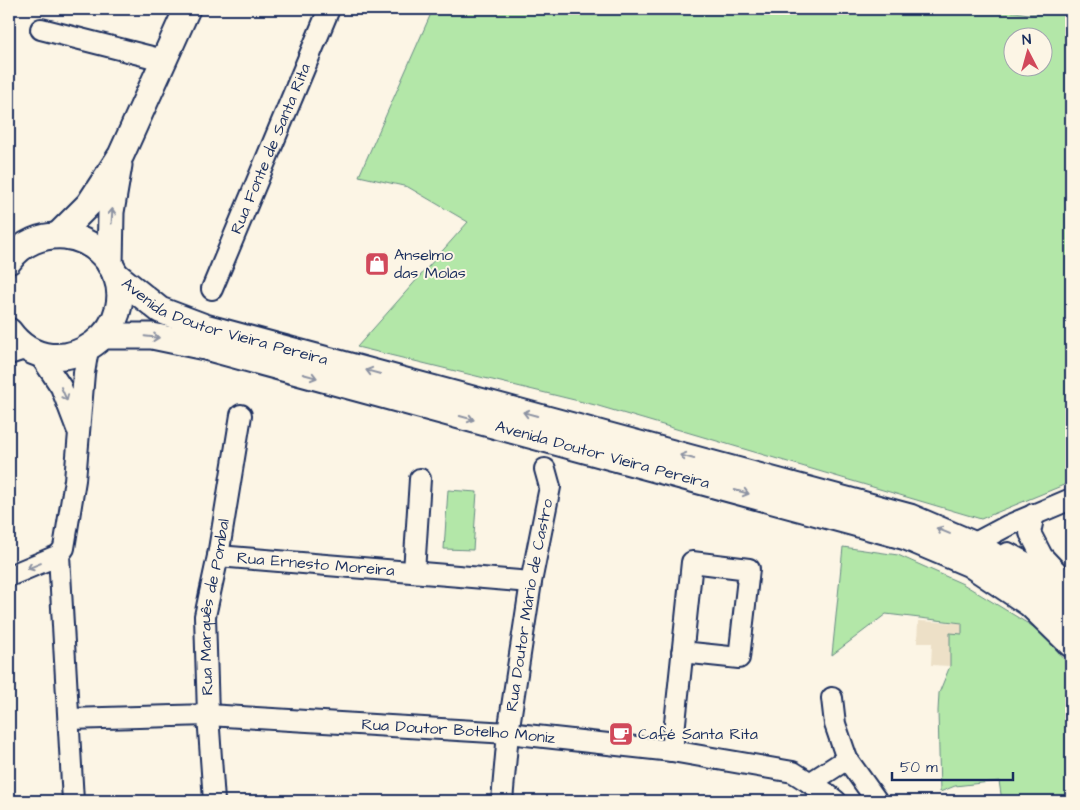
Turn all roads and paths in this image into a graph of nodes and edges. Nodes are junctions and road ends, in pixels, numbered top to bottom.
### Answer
1 (187, 9) edge
2 (329, 9) edge
3 (41, 29) dead end
4 (163, 60) junction
5 (121, 155) junction
6 (9, 237) edge
7 (47, 238) junction
8 (9, 261) edge
9 (113, 269) junction
10 (212, 289) dead end
11 (9, 331) edge
12 (96, 343) junction
13 (25, 352) edge
14 (241, 415) dead end
15 (80, 438) junction
16 (545, 469) dead end
17 (420, 479) dead end
18 (1071, 499) edge
19 (1034, 514) junction
20 (973, 544) junction
21 (59, 556) junction
22 (218, 556) junction
23 (414, 572) junction
24 (9, 576) edge
25 (531, 582) junction
26 (1070, 586) edge
27 (1071, 614) edge
28 (1071, 644) edge
29 (682, 652) junction
30 (832, 698) dead end
31 (208, 714) junction
32 (69, 719) junction
33 (508, 733) junction
34 (672, 751) junction
35 (847, 759) junction
36 (810, 783) junction
37 (73, 801) edge
38 (214, 801) edge
39 (502, 801) edge
40 (836, 801) edge
41 (877, 801) edge

1 - 4 main road
2 - 10 street, Rua Fonte de Santa Rita
3 - 4 street
4 - 5 main road
5 - 7 main road
9 -> 5 main road
6 - 7 main road, Avenida Doutor Vieira Pereira
7 - 8 main road
7 - 9 main road, Avenida Doutor Vieira Pereira
9 - 12 main road
20 -> 9 main road, Avenida Doutor Vieira Pereira
11 - 13 main road
12 - 13 main road, Avenida Doutor Vieira Pereira
12 - 15 street
12 -> 28 main road, Avenida Doutor Vieira Pereira
13 -> 15 street
14 - 22 street, Rua Marquês de Pombal
15 - 21 street
16 - 25 street, Rua Doutor Mário de Castro
17 - 23 street, Rua Ernesto Moreira
18 - 19 street
19 - 20 street
19 - 26 street
20 - 26 street, Avenida Doutor Vieira Pereira
20 - 27 main road, Avenida Doutor Vieira Pereira
21 -> 24 street
21 - 32 street
22 - 23 street, Rua Ernesto Moreira
22 - 31 street, Rua Marquês de Pombal
23 - 25 street, Rua Ernesto Moreira
25 - 33 street, Rua Doutor Mário de Castro
29 - 29 street
29 - 34 street
30 - 35 street
31 - 32 street, Rua Doutor Botelho Moniz
31 - 33 street, Rua Doutor Botelho Moniz
31 - 38 street, Rua Marquês de Pombal
32 - 37 street
33 - 34 street, Rua Doutor Botelho Moniz
33 - 39 street, Rua Doutor Mário de Castro
34 - 36 street, Rua Doutor Botelho Moniz
35 - 36 street
35 - 41 street
36 - 40 street, Rua Doutor Botelho Moniz

